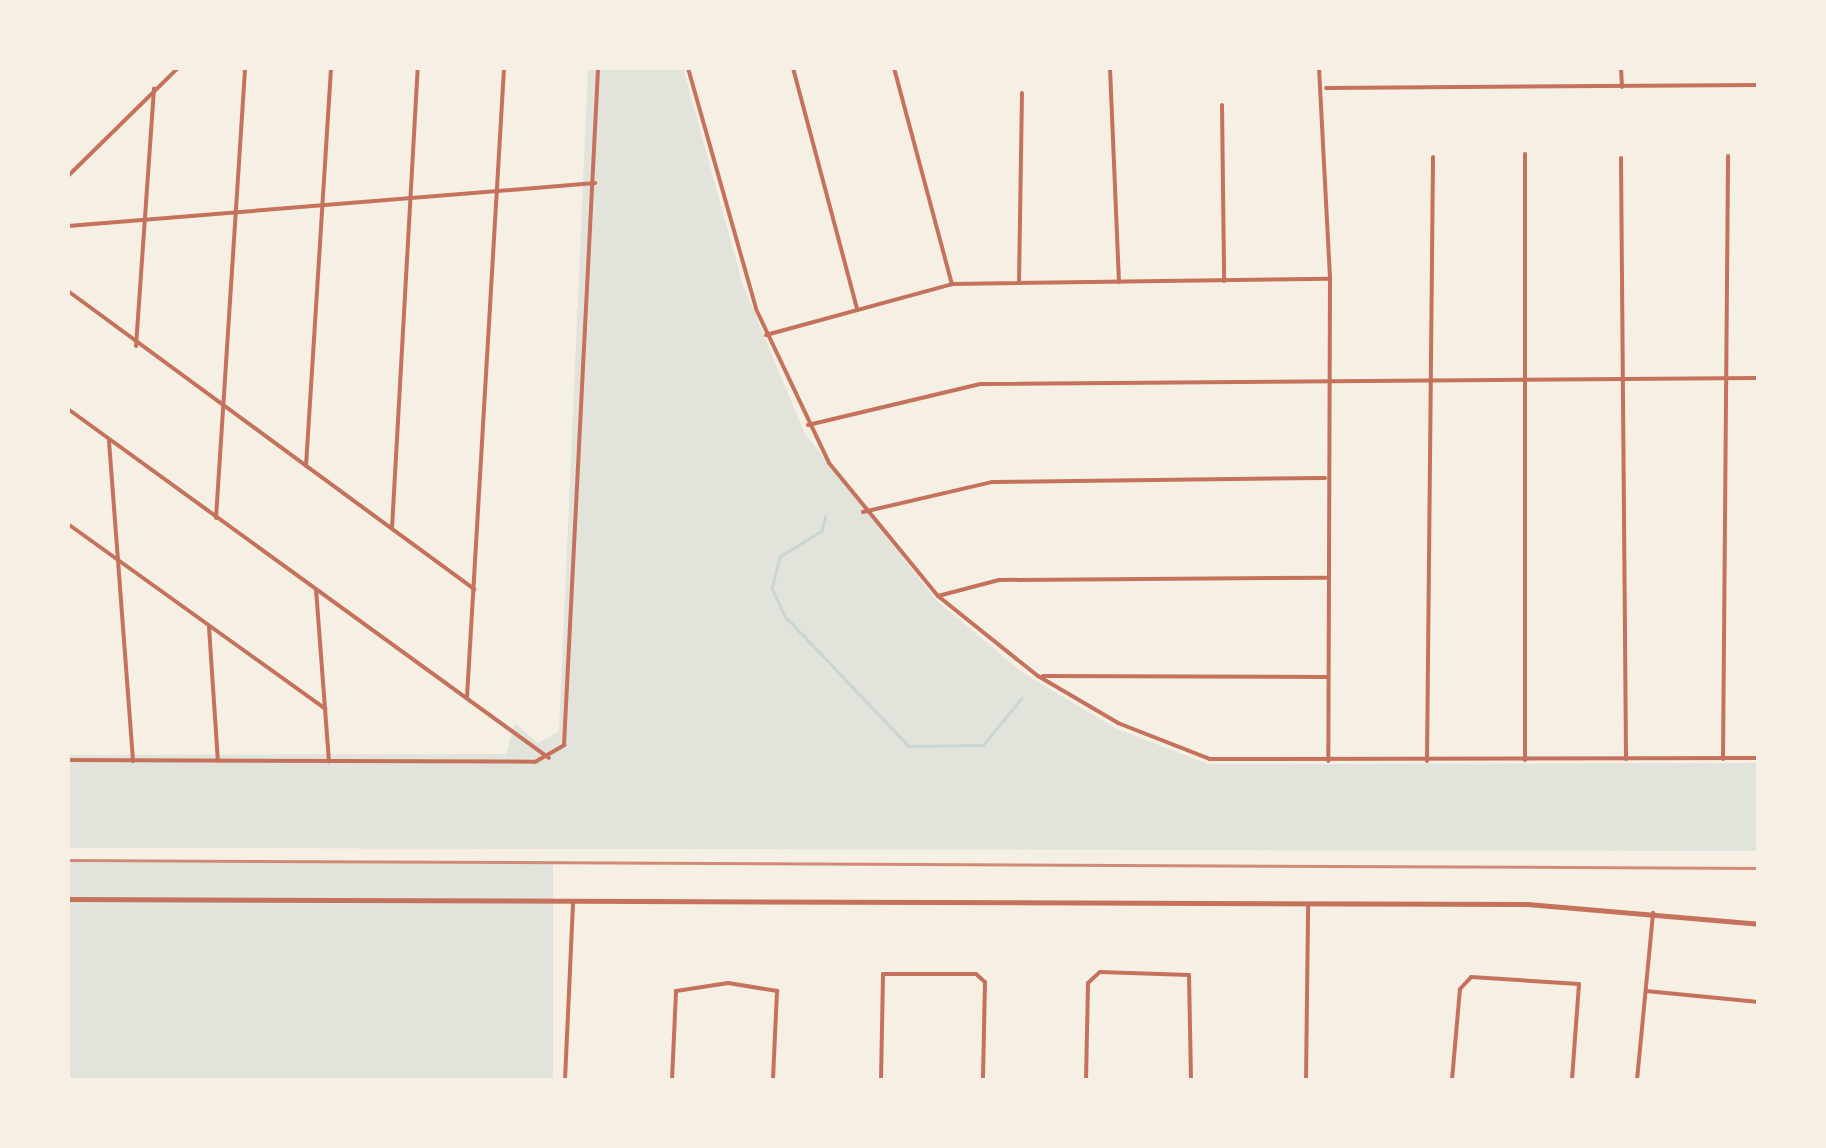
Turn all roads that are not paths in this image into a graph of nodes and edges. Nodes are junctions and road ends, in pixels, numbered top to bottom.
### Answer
1 (178, 68) edge
2 (246, 68) edge
3 (331, 68) edge
4 (418, 68) edge
5 (504, 68) edge
6 (598, 68) edge
7 (688, 68) edge
8 (793, 68) edge
9 (894, 68) edge
10 (1110, 68) edge
11 (1319, 68) edge
12 (1621, 68) edge
13 (1758, 85) edge
14 (1622, 87) junction
15 (1326, 88) junction
16 (154, 90) junction
17 (1022, 93) dead end
18 (1222, 105) dead end
19 (1525, 154) dead end
20 (1433, 156) dead end
21 (1728, 156) dead end
22 (1621, 158) dead end
23 (68, 176) edge
24 (595, 183) junction
25 (498, 191) junction
26 (412, 198) junction
27 (324, 204) junction
28 (236, 212) junction
29 (145, 222) junction
30 (68, 226) edge
31 (1330, 279) junction
32 (1224, 281) junction
33 (1018, 282) junction
34 (1119, 282) junction
35 (952, 284) junction
36 (68, 291) edge
37 (857, 308) junction
38 (766, 335) junction
39 (136, 346) junction
40 (1721, 378) junction
41 (1758, 378) edge
42 (1326, 379) junction
43 (1524, 379) junction
44 (1624, 379) junction
45 (1426, 380) junction
46 (68, 409) edge
47 (224, 409) junction
48 (808, 425) junction
49 (109, 439) junction
50 (306, 466) junction
51 (1326, 478) junction
52 (863, 512) junction
53 (216, 518) junction
54 (68, 524) edge
55 (392, 528) junction
56 (120, 561) junction
57 (1326, 578) junction
58 (316, 589) junction
59 (475, 589) junction
60 (938, 596) junction
61 (210, 627) junction
62 (1038, 676) junction
63 (1326, 676) junction
64 (467, 697) junction
65 (325, 709) junction
66 (550, 758) junction
67 (1626, 758) junction
68 (1722, 758) junction
69 (1758, 758) edge
70 (68, 760) edge
71 (133, 760) junction
72 (218, 760) junction
73 (1525, 760) junction
74 (1328, 761) junction
75 (1427, 761) junction
76 (329, 762) junction
77 (68, 899) edge
78 (574, 902) junction
79 (1308, 904) junction
80 (1653, 913) junction
81 (1758, 924) edge
82 (1646, 990) junction
83 (1758, 1002) edge
84 (566, 1080) edge
85 (672, 1080) edge
86 (773, 1080) edge
87 (881, 1080) edge
88 (984, 1080) edge
89 (1086, 1080) edge
90 (1191, 1080) edge
91 (1306, 1080) edge
92 (1452, 1080) edge
93 (1572, 1080) edge
94 (1638, 1080) edge

1 - 16 street
2 - 28 street
3 - 27 street
4 - 26 street
5 - 25 street
6 - 24 street
7 - 38 street
8 - 37 street
9 - 35 street
10 - 34 street
11 - 15 street
12 - 14 street
13 - 14 street
14 - 15 street
15 - 31 street
16 - 23 street
16 - 29 street
17 - 33 street
18 - 32 street
19 - 43 street
20 - 45 street
21 - 40 street
22 - 44 street
24 - 25 street
24 - 66 street
25 - 26 street
25 - 59 street
26 - 27 street
26 - 55 street
27 - 28 street
27 - 50 street
28 - 29 street
28 - 47 street
29 - 30 street
29 - 39 street
31 - 32 street
31 - 42 street
32 - 34 street
33 - 34 street
33 - 35 street
35 - 37 street
36 - 39 street
37 - 38 street
38 - 48 street
39 - 47 street
40 - 41 street
40 - 44 street
40 - 68 street
42 - 45 street
42 - 48 street
42 - 51 street
43 - 44 street
43 - 45 street
43 - 73 street
44 - 67 street
45 - 75 street
46 - 49 street
47 - 50 street
47 - 53 street
48 - 52 street
49 - 53 street
49 - 56 street
50 - 55 street
51 - 52 street
51 - 57 street
52 - 60 street
53 - 58 street
54 - 56 street
55 - 59 street
56 - 61 street
56 - 71 street
57 - 60 street
57 - 63 street
58 - 64 street
58 - 65 street
59 - 64 street
60 - 62 street
61 - 65 street
61 - 72 street
62 - 63 street
62 - 74 street
63 - 74 street
64 - 66 street
65 - 76 street
66 - 76 street
67 - 68 street
67 - 73 street
68 - 69 street
70 - 71 street
71 - 72 street
72 - 76 street
73 - 75 street
74 - 75 street
77 - 78 street
78 - 79 street
78 - 84 street
79 - 80 street
79 - 91 street
80 - 81 street
80 - 82 street
82 - 83 street
82 - 94 street
85 - 86 street
87 - 88 street
89 - 90 street
92 - 93 street

